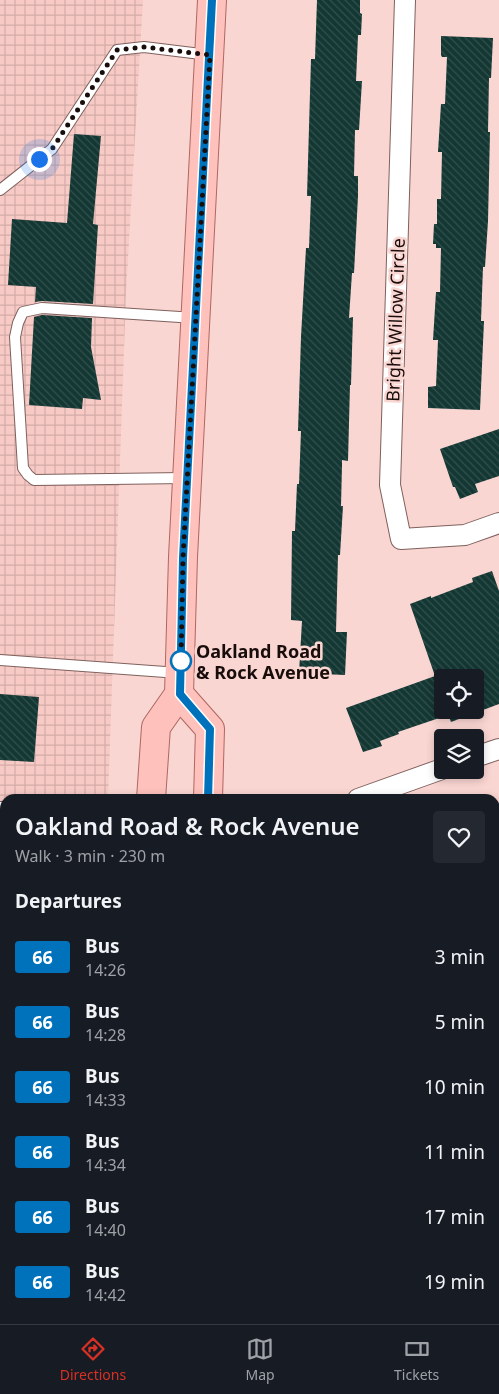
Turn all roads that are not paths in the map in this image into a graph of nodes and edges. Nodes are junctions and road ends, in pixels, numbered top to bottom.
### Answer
1 (212, 0) edge
2 (405, 0) edge
3 (210, 55) junction
4 (0, 190) edge
5 (196, 318) junction
6 (188, 478) junction
7 (499, 523) edge
8 (0, 660) edge
9 (180, 683) junction
10 (499, 749) edge
11 (484, 755) edge
12 (434, 772) edge
13 (151, 794) edge
14 (208, 794) edge
15 (372, 794) edge

1 - 3 main road
2 - 7 street, Bright Willow Circle
3 - 4 lane
3 - 5 main road
5 - 6 main road
5 - 6 lane
6 - 9 main road
8 - 9 lane
9 - 13 main road
9 - 14 main road
10 - 11 street
12 - 15 street

